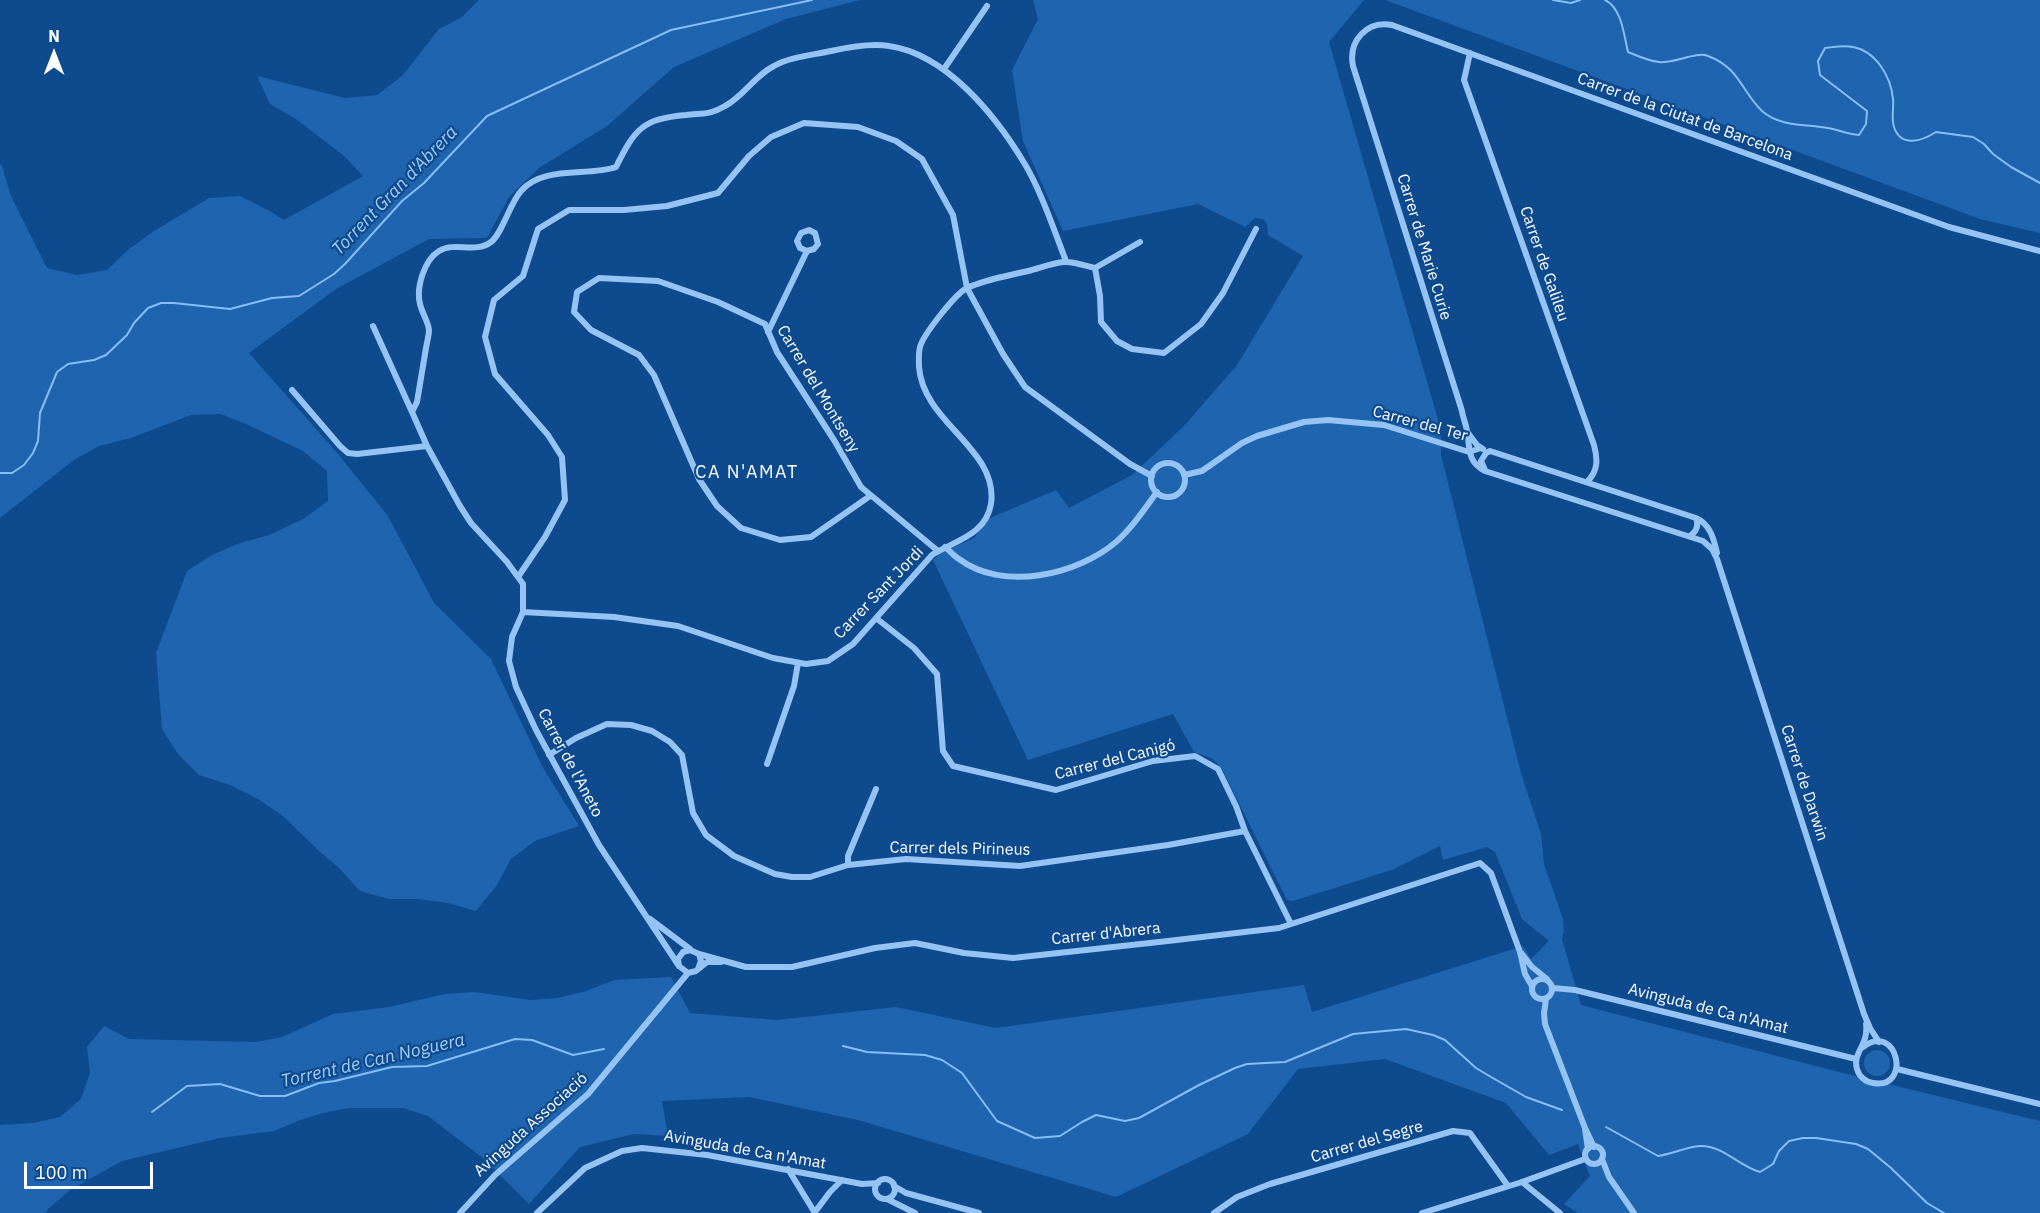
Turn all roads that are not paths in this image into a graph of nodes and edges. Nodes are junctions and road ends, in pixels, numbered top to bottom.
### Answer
1 (987, 6) dead end
2 (1470, 53) junction
3 (944, 69) junction
4 (1354, 70) joint
5 (1256, 229) dead end
6 (1140, 242) dead end
7 (807, 251) dead end
8 (2040, 251) edge
9 (1066, 261) junction
10 (1095, 268) junction
11 (967, 288) junction
12 (373, 326) dead end
13 (768, 332) junction
14 (292, 390) dead end
15 (412, 412) junction
16 (1468, 432) junction
17 (427, 446) junction
18 (1481, 447) junction
19 (1490, 451) junction
20 (1469, 452) junction
21 (1485, 471) junction
22 (1185, 475) junction
23 (1152, 476) junction
24 (1587, 482) junction
25 (1157, 492) junction
26 (870, 496) junction
27 (1696, 518) junction
28 (1690, 537) junction
29 (945, 547) junction
30 (938, 551) junction
31 (1718, 559) junction
32 (518, 578) junction
33 (523, 612) junction
34 (876, 618) junction
35 (798, 663) junction
36 (549, 755) junction
37 (767, 764) dead end
38 (876, 789) dead end
39 (1245, 831) junction
40 (848, 865) junction
41 (645, 915) junction
42 (1291, 924) junction
43 (690, 950) junction
44 (1520, 952) junction
45 (699, 954) junction
46 (728, 962) junction
47 (679, 966) junction
48 (698, 969) junction
49 (688, 973) junction
50 (1547, 979) junction
51 (1532, 986) junction
52 (1553, 988) junction
53 (1543, 999) junction
54 (1864, 1014) junction
55 (1879, 1042) junction
56 (1863, 1047) junction
57 (1856, 1059) junction
58 (1897, 1069) junction
59 (2040, 1104) edge
60 (1591, 1148) junction
61 (1586, 1159) junction
62 (1602, 1160) junction
63 (1595, 1164) junction
64 (788, 1169) junction
65 (1609, 1177) junction
66 (842, 1180) junction
67 (1522, 1182) junction
68 (878, 1183) junction
69 (862, 1184) junction
70 (894, 1186) junction
71 (1508, 1186) junction
72 (876, 1193) junction
73 (906, 1193) junction
74 (889, 1198) junction
75 (460, 1213) edge
76 (537, 1213) edge
77 (815, 1213) edge
78 (915, 1213) edge
79 (979, 1213) edge
80 (1214, 1213) edge
81 (1422, 1213) edge
82 (1560, 1213) edge
83 (1634, 1213) edge

1 - 3 street
2 - 4 street, Carrer de la Ciutat de Barcelona
2 - 8 street, Carrer de la Ciutat de Barcelona
2 - 24 street, Carrer de Galileu
3 - 9 street
3 - 15 street
4 - 16 street, Carrer de Marie Curie
5 - 10 street
6 - 10 street
7 - 13 street
9 - 10 street
9 - 11 street, Carrer Sant Jordi
11 - 23 street
11 - 29 street, Carrer Sant Jordi
11 - 32 street
12 - 15 street
13 - 26 street, Carrer del Montseny
13 - 26 street, Carrer del Montseny
14 - 17 street
15 - 17 street
16 - 18 street, Carrer de Marie Curie
16 - 20 street, Carrer de Marie Curie
17 - 32 street
18 - 19 street, Carrer de Marie Curie
18 - 20 street, Carrer del Ter
19 - 21 street
19 - 24 street, Carrer de Marie Curie
20 - 21 street
20 - 22 street, Carrer del Ter
21 - 28 street
22 - 23 street
22 - 25 street
23 - 25 street
24 - 27 street, Carrer de Marie Curie
25 - 29 street
26 - 30 street, Carrer del Montseny
27 - 28 street
27 - 31 street, Carrer de Darwin
28 - 31 street
29 - 30 street, Carrer Sant Jordi
30 - 34 street, Carrer Sant Jordi
31 - 54 street, Carrer de Darwin
32 - 33 street
33 - 35 street, Carrer Sant Jordi
33 - 36 street, Carrer de l'Aneto
34 - 35 street, Carrer Sant Jordi
34 - 39 street, Carrer del Canigó
35 - 37 street
36 - 40 street, Carrer dels Pirineus
36 - 41 street, Carrer de l'Aneto
38 - 40 street
39 - 40 street, Carrer dels Pirineus
39 - 42 street, Carrer del Canigó
41 - 43 street, Carrer de l'Aneto
41 - 47 street, Carrer de l'Aneto
42 - 44 street, Carrer d'Abrera
42 - 46 street, Carrer d'Abrera
43 - 45 street
43 - 47 street
44 - 50 street
44 - 51 street
45 - 46 street, Carrer d'Abrera
45 - 48 street
46 - 48 street, Carrer d'Abrera
47 - 49 street
48 - 49 street
49 - 75 street, Avinguda Associació
50 - 51 street
50 - 52 street
51 - 53 street
52 - 53 street
52 - 57 street, Avinguda de Ca n'Amat
53 - 60 street
54 - 55 street, Carrer de Darwin
54 - 56 street, Carrer de Darwin
55 - 56 street
55 - 58 street
56 - 57 street
57 - 58 street
58 - 59 street
60 - 61 street
60 - 62 street
61 - 63 street
61 - 67 street
62 - 63 street
62 - 65 street
63 - 65 street
64 - 66 street, Avinguda de Ca n'Amat
64 - 76 street, Avinguda de Ca n'Amat
64 - 77 street
65 - 83 street
66 - 69 street, Avinguda de Ca n'Amat
66 - 77 street
67 - 71 street
67 - 82 street
68 - 69 street, Avinguda de Ca n'Amat
68 - 70 street
68 - 72 street
69 - 72 street, Avinguda de Ca n'Amat
70 - 73 street
70 - 74 street
71 - 80 street, Carrer del Segre
71 - 81 street
72 - 74 street
73 - 74 street
73 - 79 street
74 - 78 street

